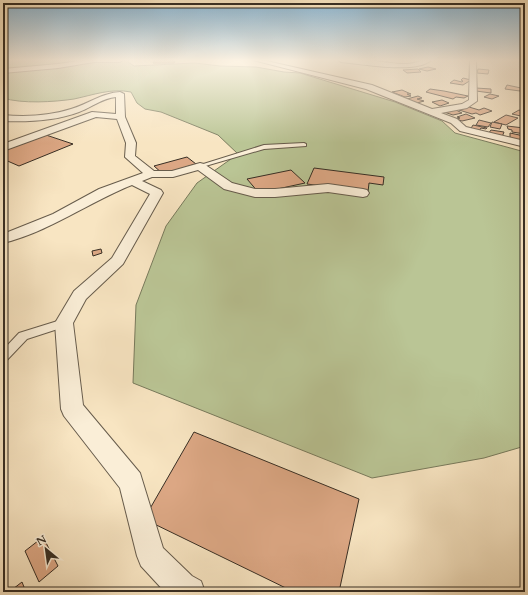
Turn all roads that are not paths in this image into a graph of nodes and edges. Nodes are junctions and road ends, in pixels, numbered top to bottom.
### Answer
1 (371, 88) edge
2 (473, 88) edge
3 (432, 112) junction
4 (121, 117) junction
5 (3, 118) edge
6 (525, 144) edge
7 (304, 145) dead end
8 (3, 148) edge
9 (200, 166) junction
10 (151, 174) junction
11 (134, 181) junction
12 (363, 193) dead end
13 (3, 239) edge
14 (64, 323) junction
15 (3, 358) edge
16 (190, 592) edge

1 - 3 street
2 - 3 street
3 - 6 street
4 - 5 street
4 - 8 street
4 - 10 street
7 - 9 lane
9 - 10 street
9 - 12 street
10 - 11 street
11 - 13 street
11 - 14 street
14 - 15 lane
14 - 16 street

